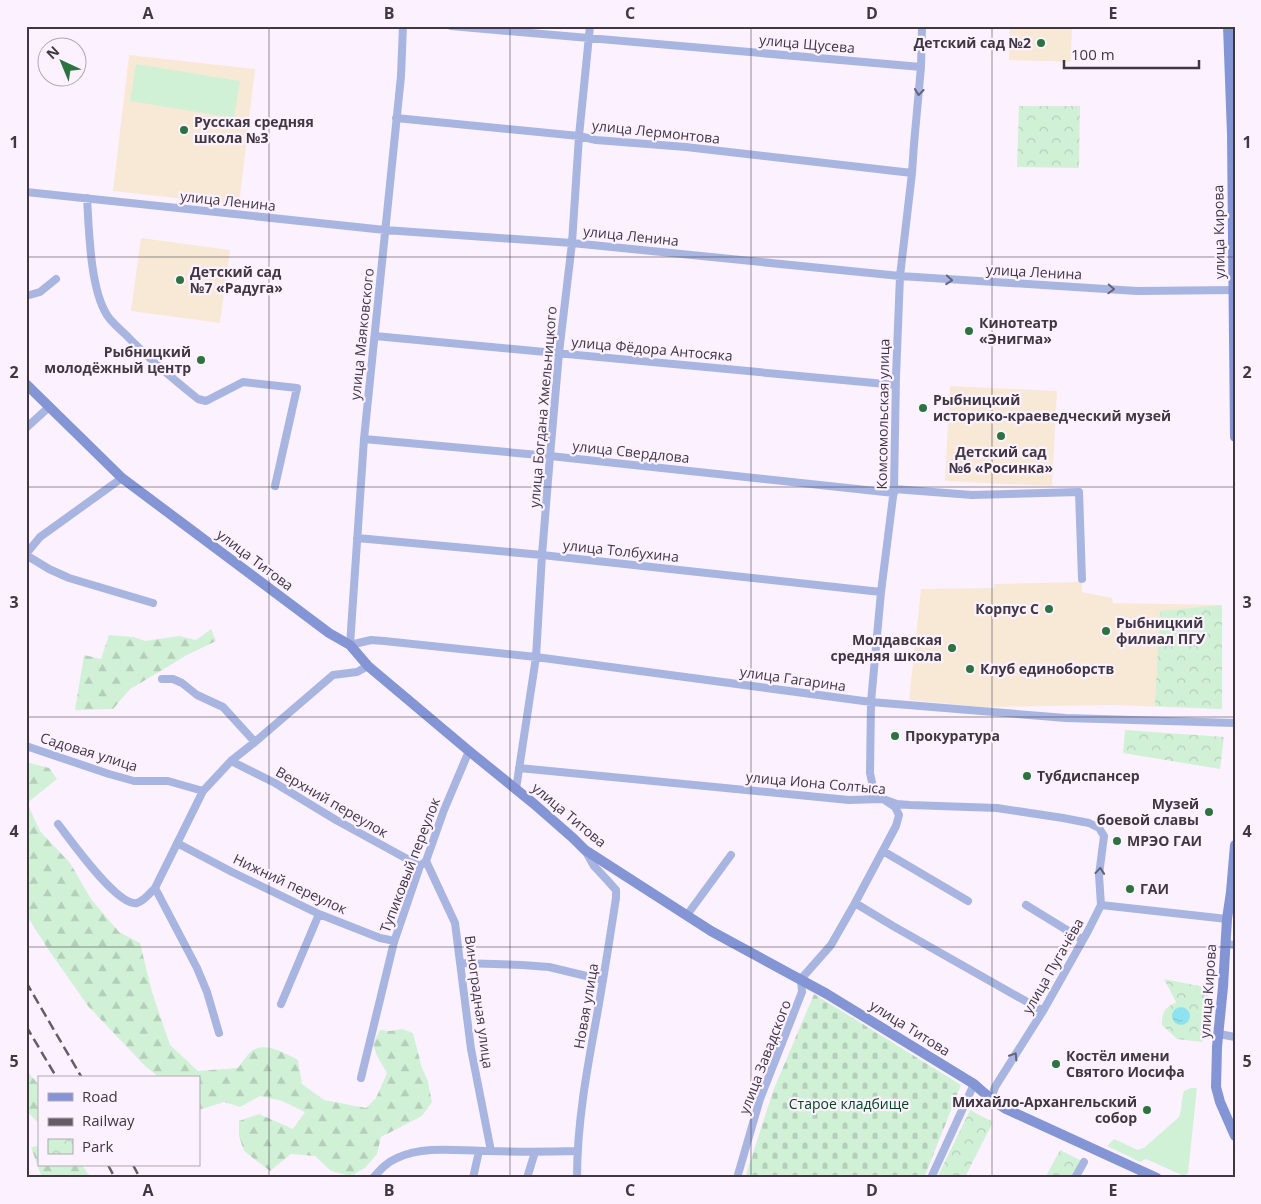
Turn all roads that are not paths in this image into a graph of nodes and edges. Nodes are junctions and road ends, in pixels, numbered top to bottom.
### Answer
1 (403, 26) edge
2 (451, 26) edge
3 (590, 26) edge
4 (922, 26) edge
5 (1228, 26) edge
6 (589, 38) junction
7 (921, 67) junction
8 (396, 118) junction
9 (580, 136) junction
10 (912, 173) junction
11 (26, 192) edge
12 (87, 198) junction
13 (385, 230) junction
14 (572, 243) junction
15 (900, 276) junction
16 (56, 279) dead end
17 (1234, 289) edge
18 (26, 296) edge
19 (375, 336) junction
20 (559, 353) junction
21 (26, 384) edge
22 (896, 385) junction
23 (49, 406) junction
24 (26, 428) edge
25 (1235, 437) edge
26 (364, 439) junction
27 (550, 456) junction
28 (122, 478) junction
29 (275, 486) dead end
30 (894, 491) junction
31 (357, 538) junction
32 (26, 554) edge
33 (542, 555) junction
34 (1082, 579) dead end
35 (881, 592) junction
36 (153, 603) dead end
37 (350, 645) junction
38 (536, 657) junction
39 (368, 666) junction
40 (162, 679) dead end
41 (871, 702) junction
42 (1235, 723) edge
43 (255, 742) junction
44 (26, 746) edge
45 (469, 752) junction
46 (231, 761) junction
47 (519, 768) junction
48 (516, 789) junction
49 (203, 791) junction
50 (883, 799) junction
51 (910, 805) junction
52 (899, 815) junction
53 (58, 824) dead end
54 (177, 843) junction
55 (1235, 845) edge
56 (585, 850) junction
57 (882, 851) junction
58 (731, 855) dead end
59 (423, 863) junction
60 (155, 888) junction
61 (1233, 892) edge
62 (968, 901) dead end
63 (855, 903) junction
64 (1026, 905) dead end
65 (1101, 906) junction
66 (319, 914) junction
67 (687, 915) junction
68 (1227, 919) junction
69 (1083, 940) junction
70 (394, 942) junction
71 (1230, 944) edge
72 (460, 963) junction
73 (801, 979) junction
74 (603, 980) junction
75 (281, 1004) dead end
76 (1043, 1011) junction
77 (219, 1033) dead end
78 (1219, 1034) junction
79 (1235, 1037) edge
80 (361, 1078) dead end
81 (974, 1084) junction
82 (991, 1099) junction
83 (1235, 1136) edge
84 (479, 1151) junction
85 (491, 1151) junction
86 (577, 1151) junction
87 (535, 1152) junction
88 (1084, 1162) dead end
89 (373, 1178) edge
90 (474, 1178) edge
91 (527, 1178) edge
92 (577, 1178) edge
93 (737, 1178) edge
94 (931, 1178) edge
95 (1075, 1178) edge
96 (1157, 1178) edge

1 - 8 street, улица Маяковского
2 - 6 street, улица Щусева
3 - 6 street, улица Богдана Хмельницкого
4 - 7 street, Комсомольская улица
5 - 17 street, улица Кирова
6 - 7 street, улица Щусева
6 - 9 street, улица Богдана Хмельницкого
7 -> 10 street, Комсомольская улица
8 - 9 street, улица Лермонтова
8 - 13 street, улица Маяковского
9 - 10 street, улица Лермонтова
9 - 14 street, улица Богдана Хмельницкого
10 - 15 street, Комсомольская улица
11 - 12 street, улица Ленина
12 - 13 street, улица Ленина
12 - 29 street
13 - 14 street, улица Ленина
13 - 19 street, улица Маяковского
14 - 15 street, улица Ленина
14 - 20 street, улица Богдана Хмельницкого
15 -> 17 street, улица Ленина
15 - 22 street, Комсомольская улица
16 - 18 street
17 - 25 street, улица Кирова
19 - 20 street, улица Фёдора Антосяка
19 - 26 street, улица Маяковского
20 - 22 street, улица Фёдора Антосяка
20 - 27 street, улица Богдана Хмельницкого
21 - 23 street, улица Титова
22 - 30 street, Комсомольская улица
23 - 24 street
23 - 28 street, улица Титова
26 - 27 street, улица Свердлова
26 - 31 street, улица Маяковского
27 - 30 street, улица Свердлова
27 - 33 street, улица Богдана Хмельницкого
28 - 32 street
28 - 37 street, улица Титова
30 - 34 street, улица Свердлова
30 - 35 street, Комсомольская улица
31 - 33 street, улица Толбухина
31 - 37 street, улица Маяковского
32 - 36 street
33 - 35 street, улица Толбухина
33 - 38 street, улица Богдана Хмельницкого
35 - 41 street, Комсомольская улица
37 - 38 street, улица Гагарина
37 - 39 street, улица Титова
38 - 41 street, улица Гагарина
38 - 47 street, улица Богдана Хмельницкого
39 - 43 street
39 - 45 street, улица Титова
40 - 43 street
41 - 42 street, улица Гагарина
41 - 50 street, Комсомольская улица
43 - 46 street
44 - 49 street, Садовая улица
45 - 48 street, улица Титова
45 - 59 street, Тупиковый переулок
46 - 49 street
46 - 59 street, Верхний переулок
47 - 48 street, улица Богдана Хмельницкого
47 - 50 street, улица Иона Солтыса
48 - 56 street, улица Титова
49 - 54 street
50 - 51 street, улица Иона Солтыса
50 - 52 street
51 - 52 street
65 -> 51 street, улица Иона Солтыса
52 - 57 street
53 - 60 street
54 - 60 street
54 - 66 street, Нижний переулок
55 - 61 street, улица Кирова
56 - 67 street, улица Титова
56 - 74 street, Новая улица
57 - 62 street
57 - 63 street
58 - 67 street
59 - 70 street, Тупиковый переулок
59 - 72 street, Виноградная улица
60 - 77 street
61 - 68 street, улица Кирова
63 - 73 street
63 - 76 street
64 - 69 street
65 - 68 street
65 - 69 street, улица Пугачёва
66 - 70 street, Нижний переулок
66 - 75 street
67 - 73 street, улица Титова
68 - 71 street, улица Кирова
69 - 76 street, улица Пугачёва
70 - 80 street, Тупиковый переулок
71 - 78 street, улица Кирова
72 - 74 street
72 - 85 street, Виноградная улица
73 - 81 street, улица Титова
73 - 93 street, улица Завадского
74 - 86 street, Новая улица
82 -> 76 street, улица Пугачёва
78 - 79 street
78 - 83 street, улица Кирова
81 - 82 street, улица Титова
81 - 94 street
82 - 96 street, улица Титова
84 - 85 street
84 - 89 street
84 - 90 street
85 - 87 street
86 - 87 street
86 - 92 street, Новая улица
87 - 91 street
88 - 95 street

